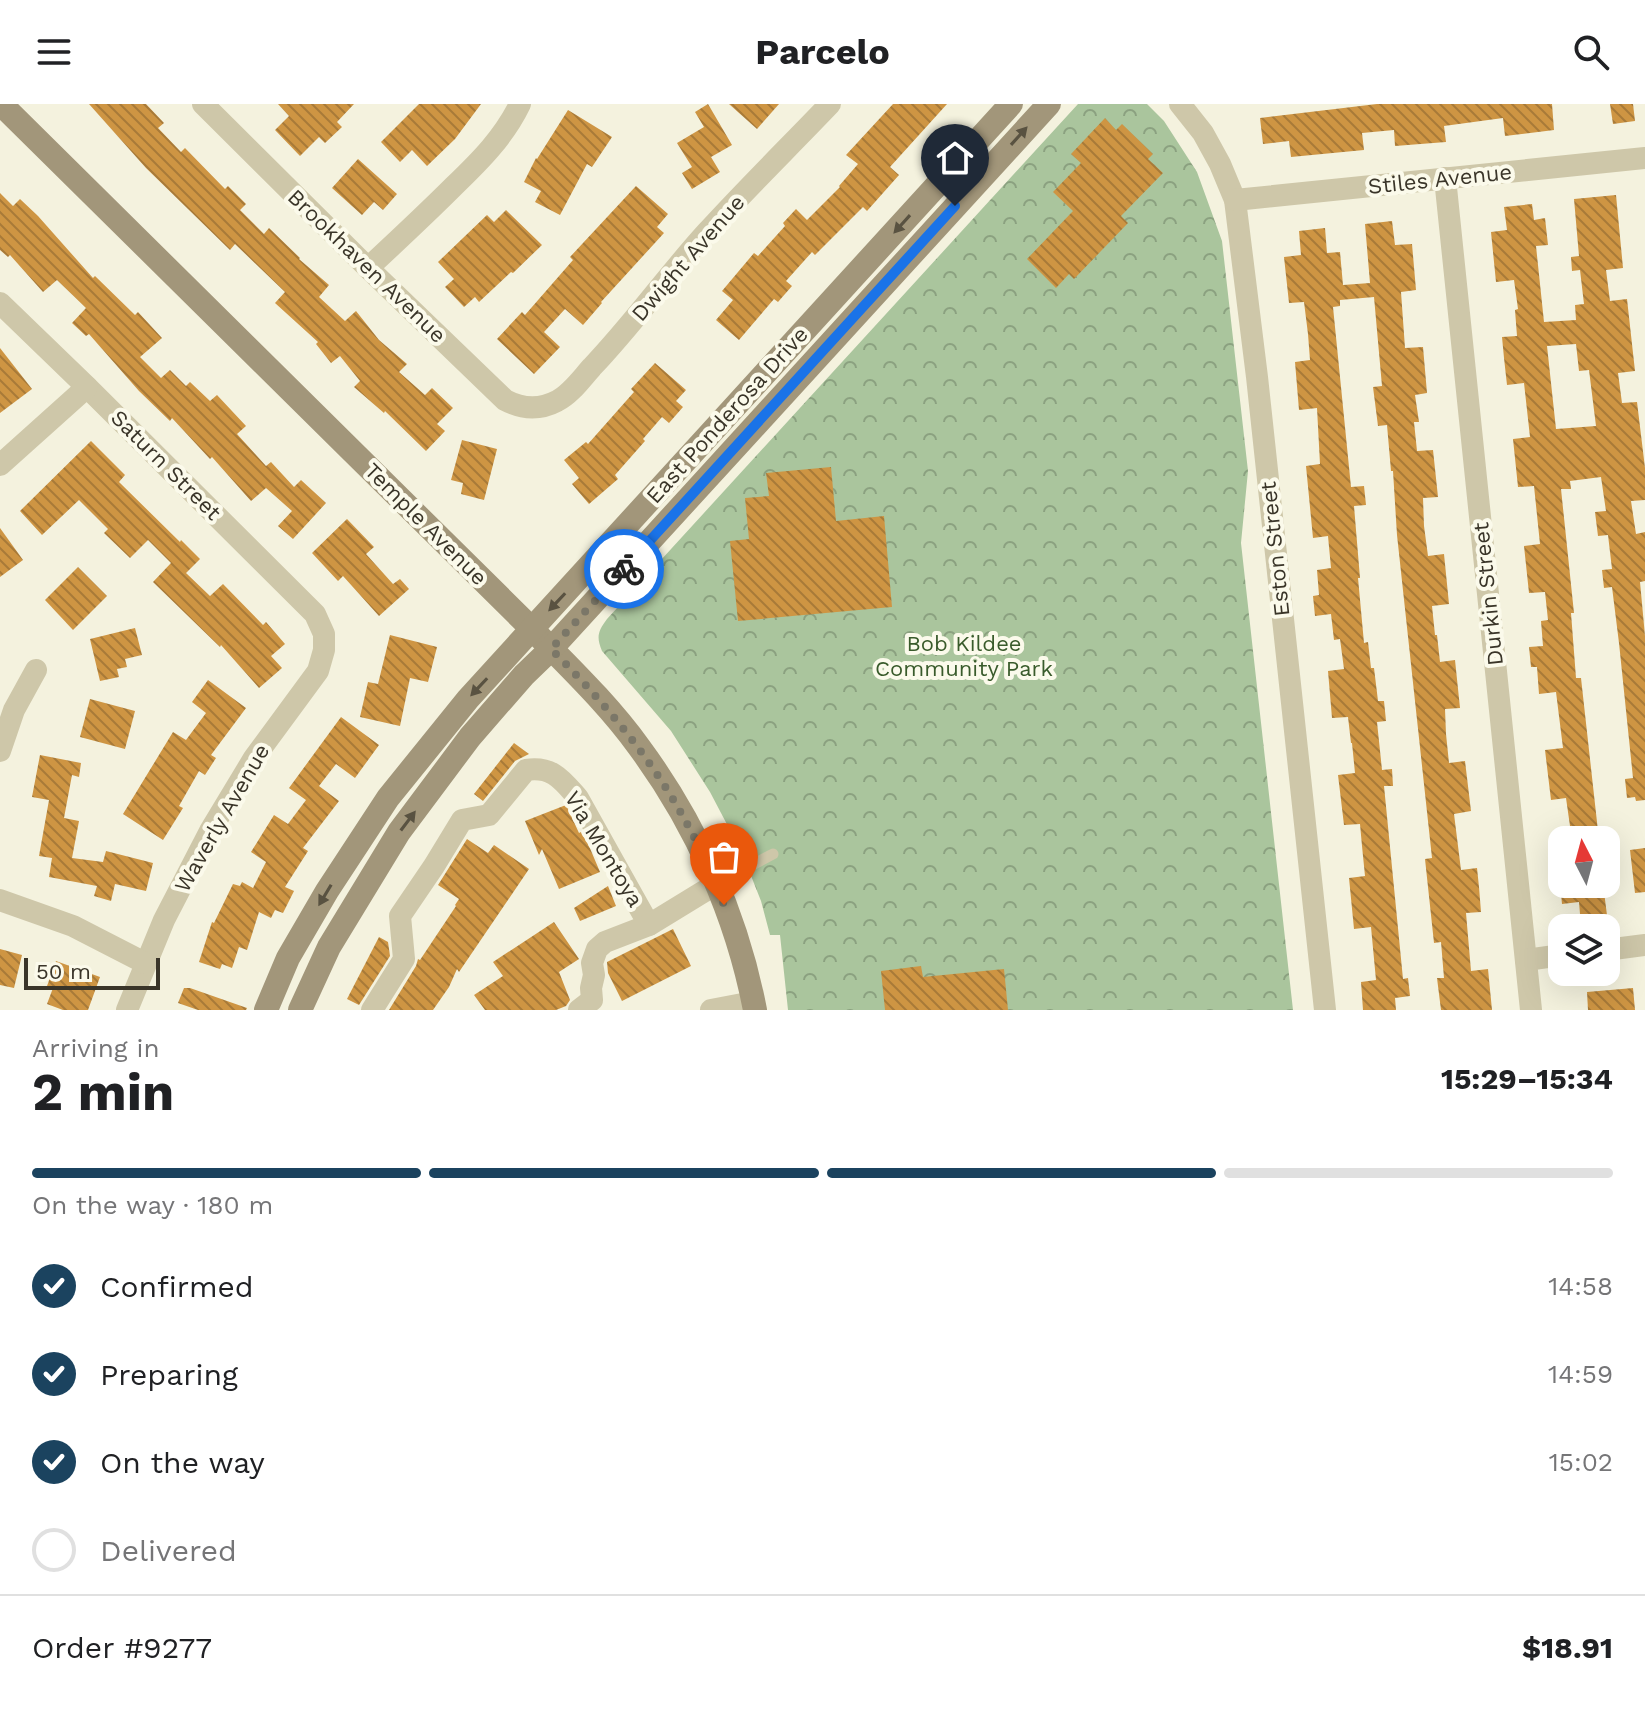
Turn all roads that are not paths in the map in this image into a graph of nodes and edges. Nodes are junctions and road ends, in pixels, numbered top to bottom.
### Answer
1 (1, 104) edge
2 (520, 104) edge
3 (830, 104) edge
4 (1011, 104) edge
5 (1049, 104) edge
6 (1180, 104) edge
7 (216, 108) edge
8 (1645, 158) edge
9 (1445, 178) junction
10 (1235, 200) junction
11 (368, 268) junction
12 (0, 303) edge
13 (87, 387) junction
14 (543, 407) joint
15 (0, 465) edge
16 (532, 629) junction
17 (324, 634) joint
18 (551, 649) junction
19 (36, 670) dead end
20 (0, 751) edge
21 (773, 854) dead end
22 (716, 884) junction
23 (1, 897) edge
24 (649, 925) junction
25 (1645, 945) edge
26 (1620, 948) edge
27 (1548, 957) edge
28 (1526, 960) junction
29 (145, 963) junction
30 (754, 1006) edge
31 (127, 1010) edge
32 (266, 1010) edge
33 (300, 1010) edge
34 (372, 1010) edge
35 (579, 1010) edge
36 (711, 1010) edge
37 (1325, 1010) edge
38 (1531, 1010) edge

1 - 16 main road, Temple Avenue
2 - 11 street
3 - 14 street, Dwight Avenue
4 -> 16 main road, East Ponderosa Drive
18 -> 5 main road, East Ponderosa Drive
6 - 10 street, Eston Street
7 - 11 street, Brookhaven Avenue
8 - 9 street, Stiles Avenue
9 - 10 street, Stiles Avenue
9 - 28 street, Durkin Street
10 - 37 street, Eston Street
11 - 14 street, Brookhaven Avenue
12 - 13 street, Saturn Street
13 - 15 street
13 - 17 street, Saturn Street
16 - 18 main road, Temple Avenue
16 -> 32 main road, East Ponderosa Drive
17 - 29 street, Waverly Avenue
18 - 22 main road, Temple Avenue
33 -> 18 main road, East Ponderosa Drive
19 - 20 street
21 - 22 lane
22 - 24 street, Via Montoya
22 - 30 main road, Temple Avenue
23 - 29 street
24 - 34 street, Via Montoya
24 - 35 street, Via Montoya
25 - 26 street
27 - 28 street
28 - 38 street, Durkin Street
29 - 31 street, Waverly Avenue
30 - 36 street

